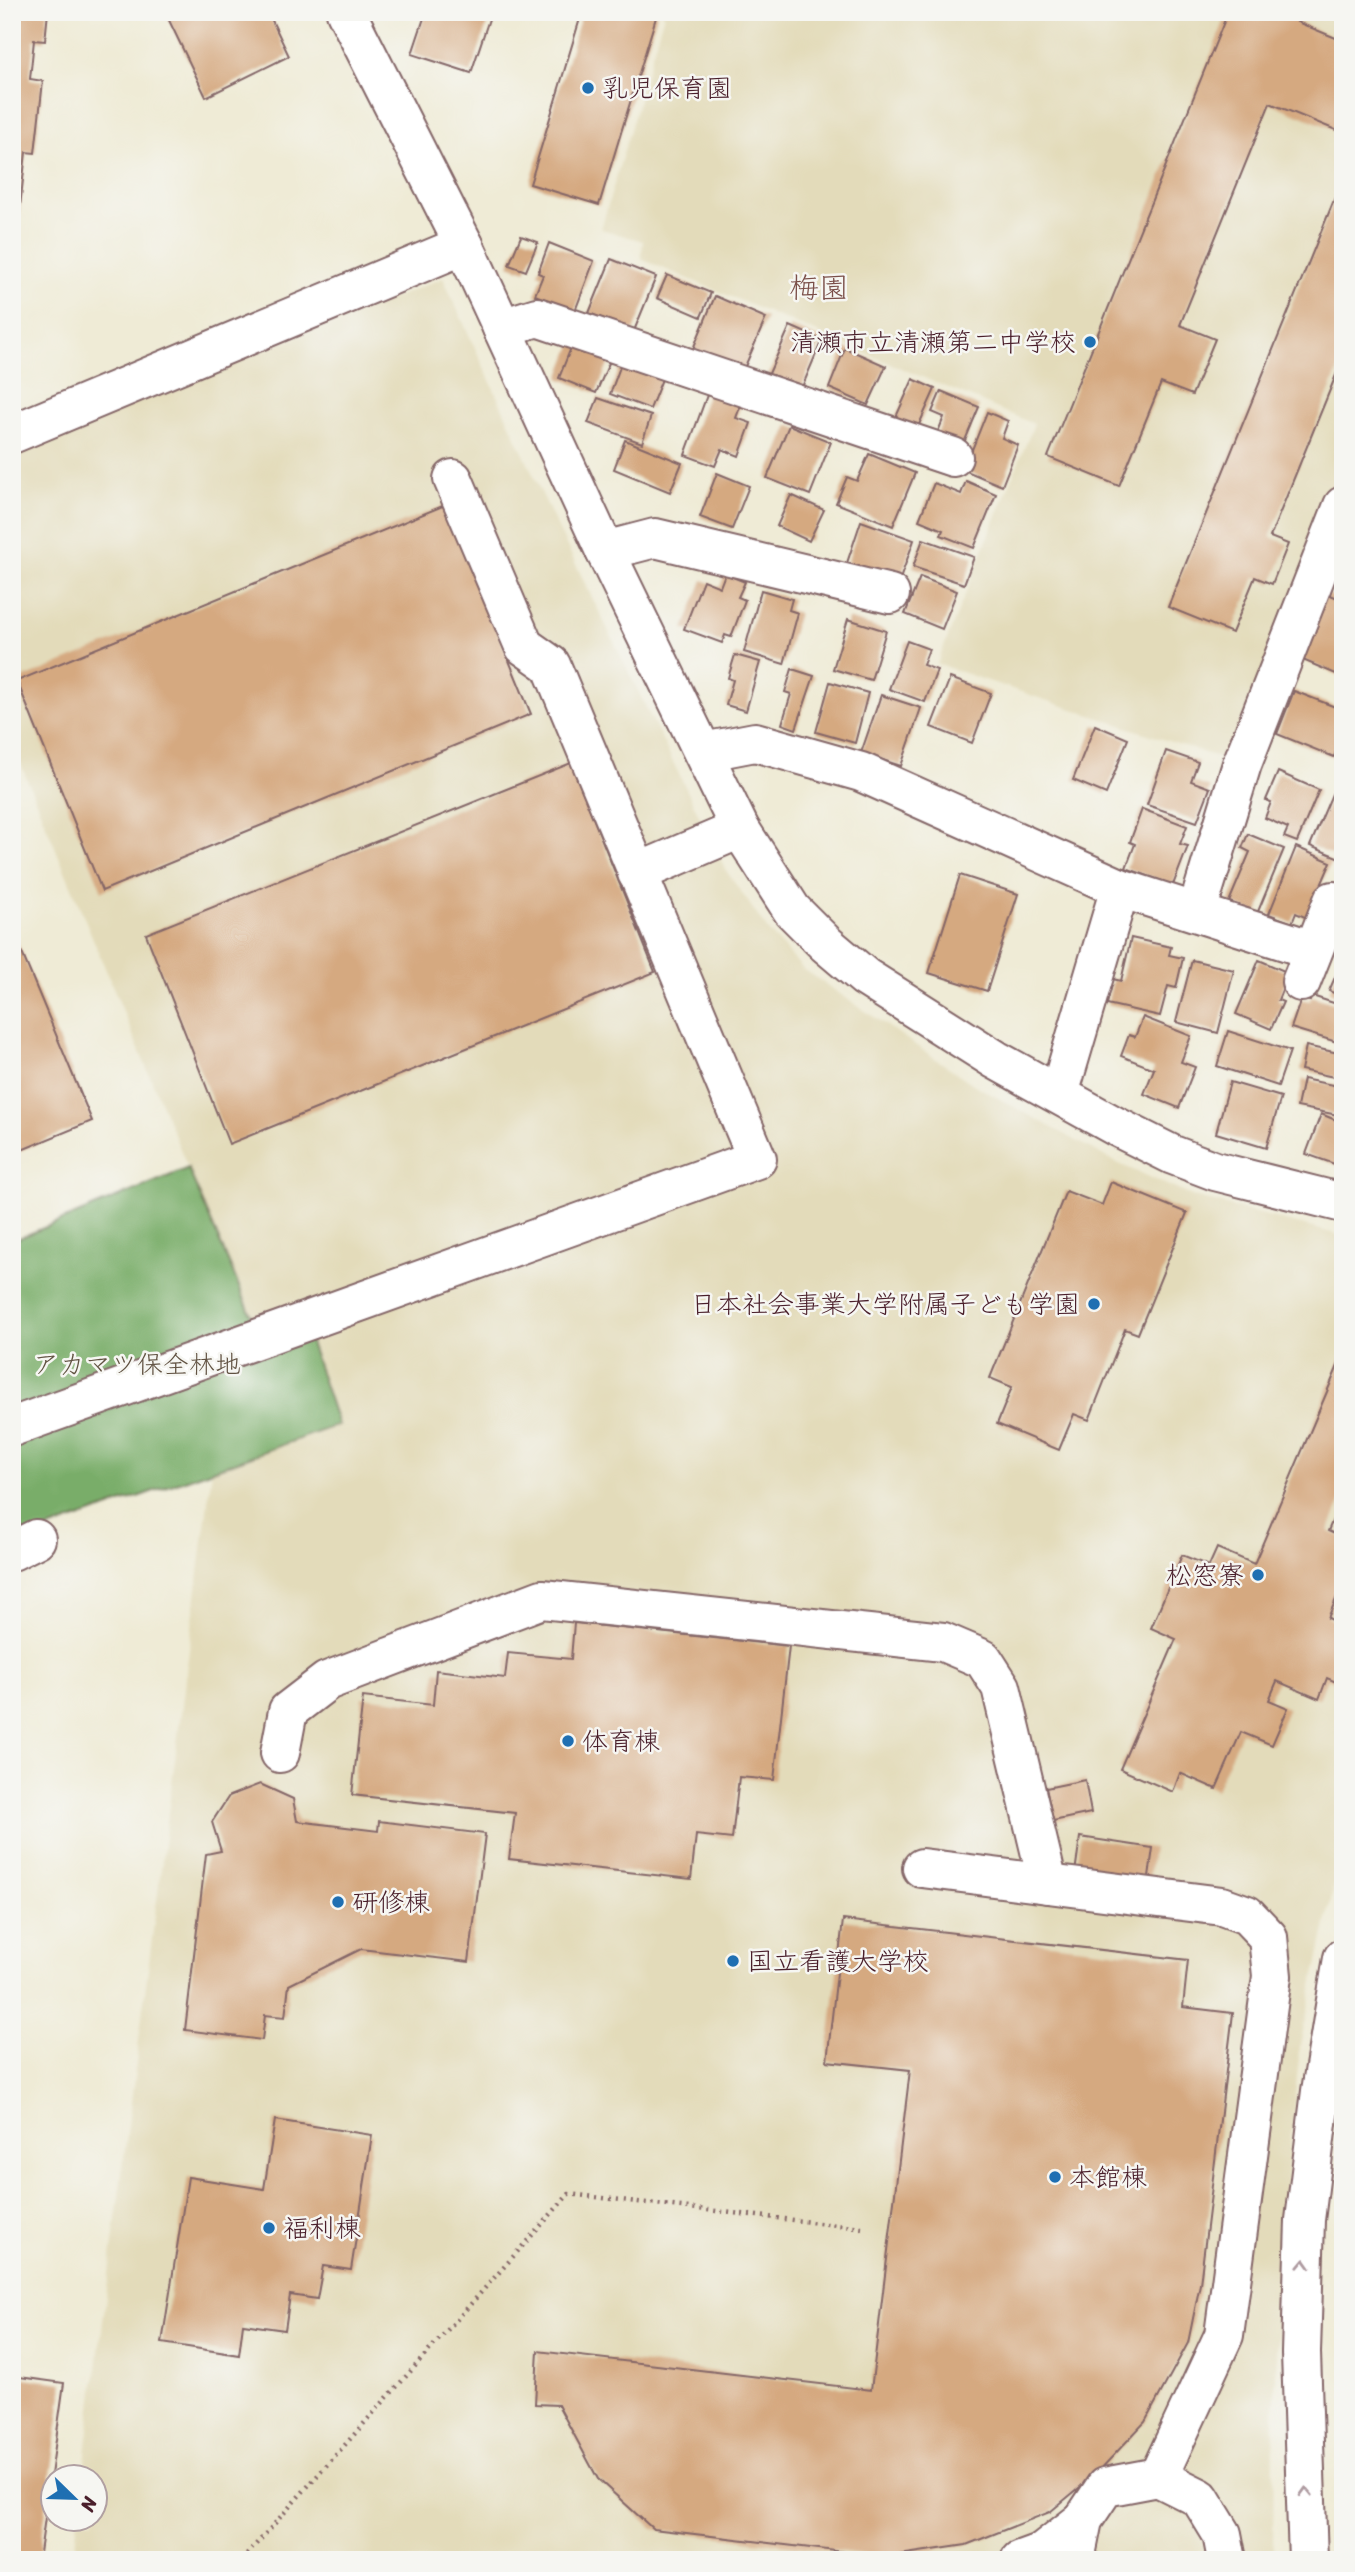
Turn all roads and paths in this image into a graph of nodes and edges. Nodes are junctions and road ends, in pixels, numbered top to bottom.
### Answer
1 (346, 12) edge
2 (464, 245) junction
3 (502, 328) junction
4 (12, 434) edge
5 (953, 457) dead end
6 (453, 479) dead end
7 (1343, 506) edge
8 (605, 551) junction
9 (890, 594) dead end
10 (702, 752) junction
11 (740, 829) junction
12 (638, 873) junction
13 (1120, 888) junction
14 (1333, 901) dead end
15 (1197, 911) junction
16 (1059, 1094) junction
17 (1343, 1203) edge
18 (12, 1427) edge
19 (280, 1752) dead end
20 (922, 1868) dead end
21 (1048, 1884) junction
22 (1343, 1958) edge
23 (862, 2228) dead end
24 (1158, 2477) junction
25 (1083, 2520) junction
26 (242, 2560) edge
27 (1020, 2560) edge
28 (1075, 2560) edge
29 (1227, 2560) edge
30 (1308, 2560) edge

1 - 2 street
2 - 3 street
2 - 4 street
3 - 5 street
3 - 8 street
6 - 12 street
7 - 15 street
8 - 9 street
8 - 10 street
10 - 11 street
10 - 13 street
11 - 12 street
11 - 16 street
12 - 18 street
13 - 15 street
13 - 16 street
14 - 15 street
16 - 17 street
19 - 21 street
20 - 21 street
21 - 24 street
30 -> 22 street
23 - 26 path
24 - 25 street
24 - 29 street
25 - 27 street
25 - 28 street

